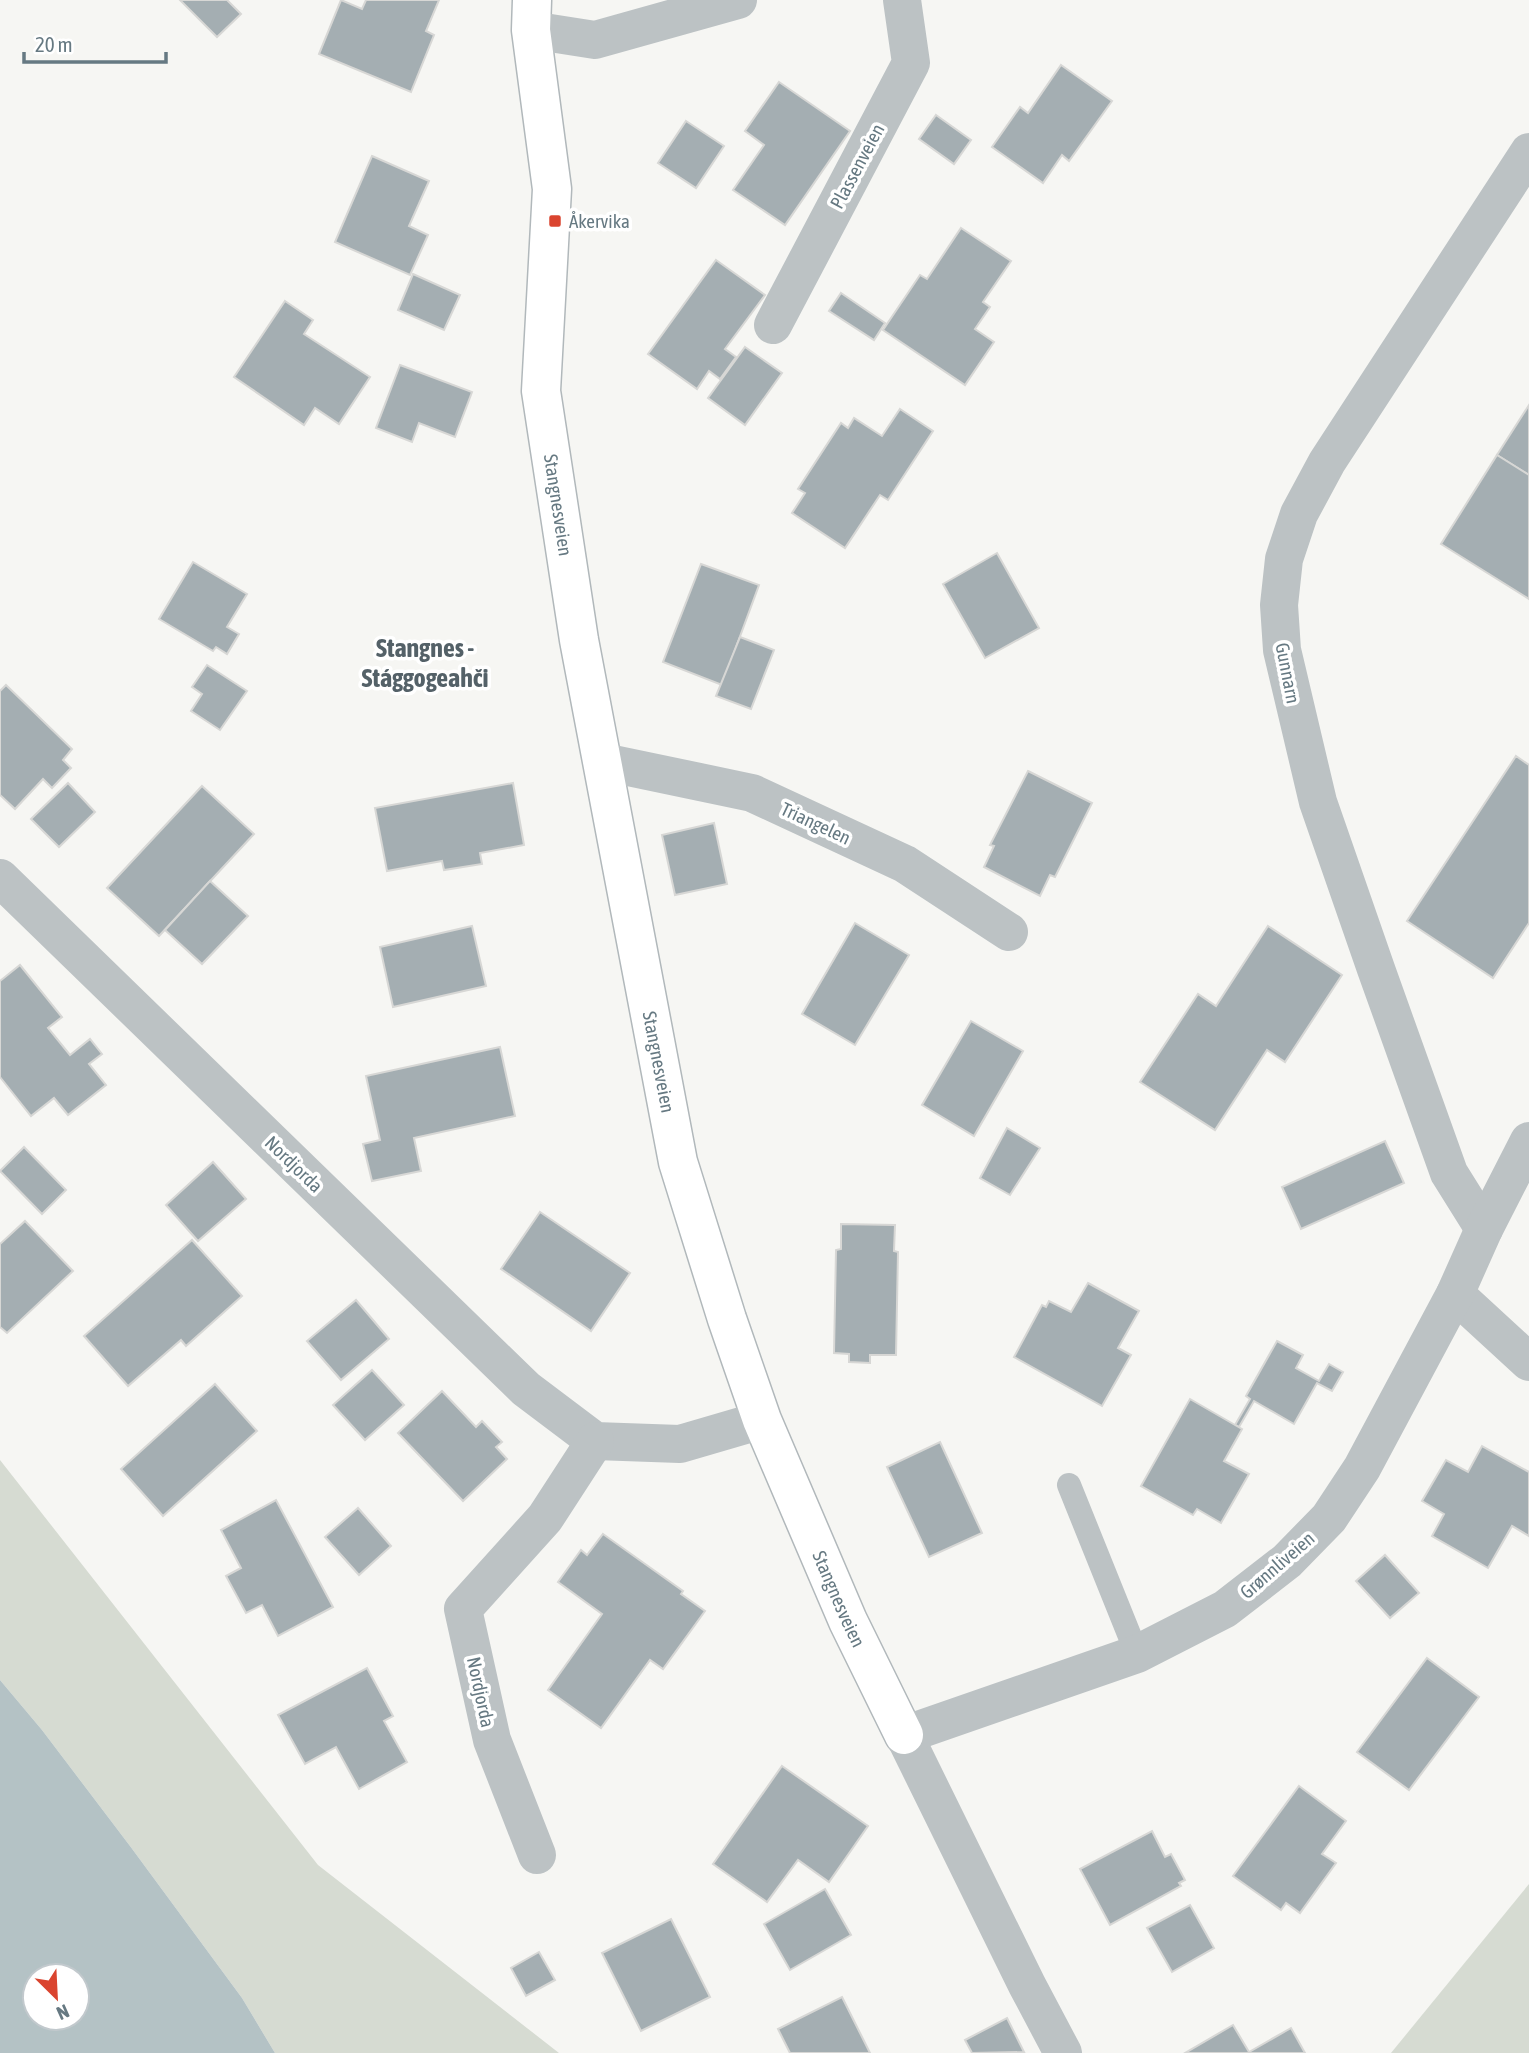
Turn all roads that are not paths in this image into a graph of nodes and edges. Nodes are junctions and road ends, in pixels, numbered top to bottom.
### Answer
1 (738, 0) edge
2 (902, 0) edge
3 (531, 15) edge
4 (1529, 152) edge
5 (773, 326) dead end
6 (604, 762) junction
7 (0, 878) edge
8 (1009, 932) dead end
9 (1529, 1141) edge
10 (1484, 1228) junction
11 (1455, 1294) junction
12 (1529, 1362) edge
13 (762, 1420) junction
14 (595, 1441) junction
15 (1069, 1485) dead end
16 (1137, 1654) junction
17 (904, 1735) junction
18 (537, 1855) dead end
19 (1063, 2053) edge

1 - 3 street
2 - 5 street, Plassenveien
3 - 6 main road, Stangnesveien
4 - 10 street, Gunnarn
6 - 8 street, Triangelen
6 - 13 main road, Stangnesveien
7 - 14 street, Nordjorda
9 - 10 street, Grønnliveien
10 - 11 street, Grønnliveien
11 - 12 street
11 - 16 street, Grønnliveien
13 - 14 street
13 - 17 main road, Stangnesveien
14 - 18 street, Nordjorda
15 - 16 lane
16 - 17 street, Grønnliveien
17 - 19 street, Stangnesveien

